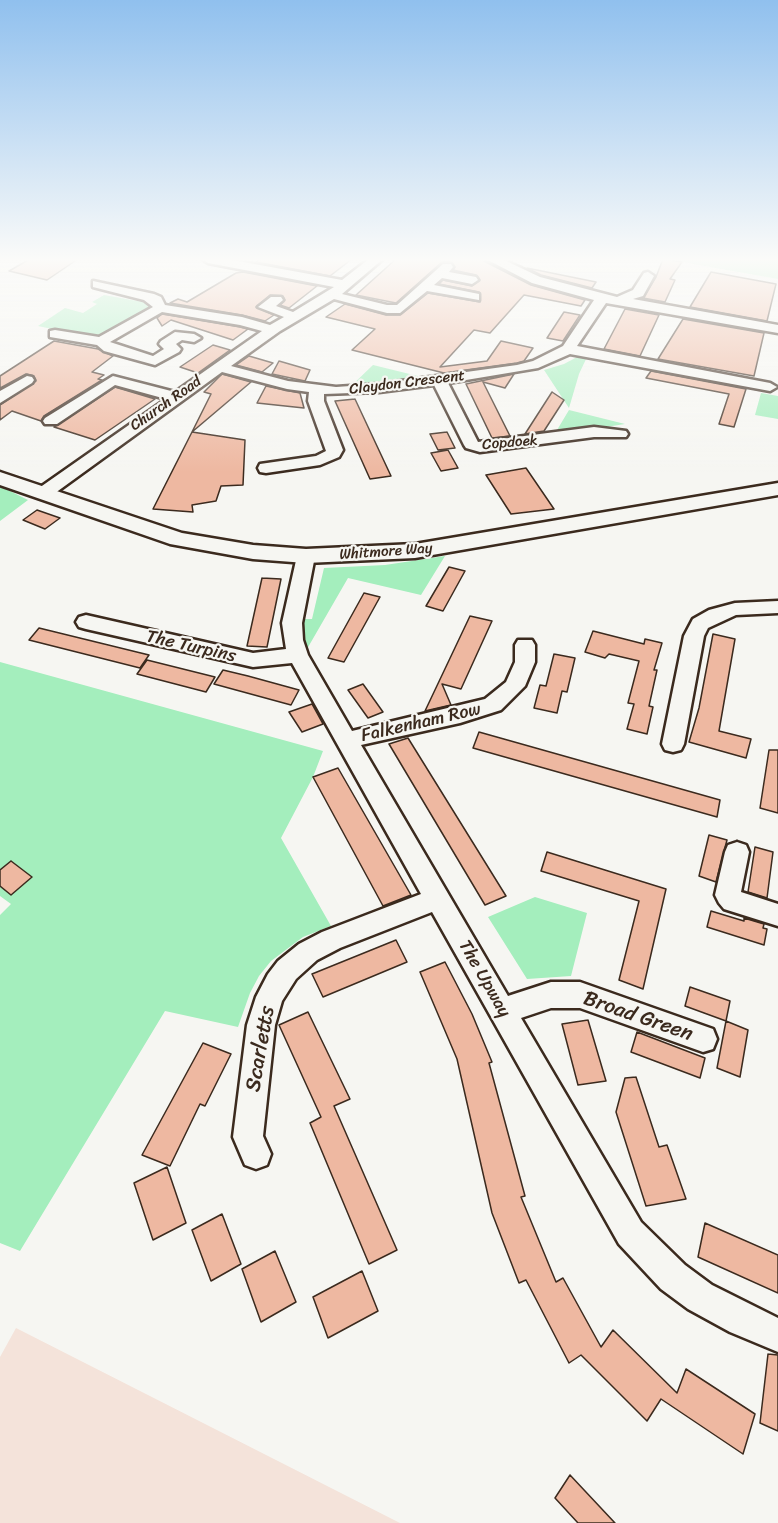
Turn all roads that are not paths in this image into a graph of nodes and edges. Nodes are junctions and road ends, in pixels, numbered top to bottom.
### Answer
1 (125, 330) edge
2 (272, 330) edge
3 (584, 330) edge
4 (55, 334) dead end
5 (194, 338) dead end
6 (101, 342) junction
7 (568, 349) junction
8 (148, 360) junction
9 (219, 367) junction
10 (27, 380) dead end
11 (439, 380) junction
12 (118, 381) junction
13 (770, 387) dead end
14 (316, 390) junction
15 (176, 397) junction
16 (0, 399) edge
17 (51, 421) dead end
18 (620, 434) dead end
19 (266, 468) dead end
20 (0, 478) edge
21 (777, 490) edge
22 (45, 492) junction
23 (306, 556) junction
24 (778, 607) edge
25 (86, 622) dead end
26 (525, 645) dead end
27 (298, 655) junction
28 (348, 740) junction
29 (674, 744) dead end
30 (737, 852) dead end
31 (437, 898) junction
32 (778, 915) edge
33 (502, 1011) junction
34 (703, 1039) dead end
35 (256, 1154) dead end
36 (778, 1335) edge

1 - 6 street
2 - 9 street, Church Road
3 - 7 street, Claydon Crescent
4 - 6 street
5 - 8 street
6 - 8 street
7 - 11 street, Claydon Crescent
7 - 13 street
8 - 12 street
9 - 14 street, Claydon Crescent
9 - 15 street, Church Road
10 - 16 street
11 - 14 street, Claydon Crescent
11 - 18 street, Copdoek
12 - 15 street
12 - 17 street
14 - 19 street
15 - 22 street, Church Road
20 - 22 street, Whitmore Way
21 - 23 street, Whitmore Way
22 - 23 street, Whitmore Way
23 - 27 street, The Upway
24 - 29 street
25 - 27 street, The Turpins
26 - 28 street, Falkenham Row
27 - 28 street, The Upway
28 - 31 street, The Upway
30 - 32 street
31 - 33 street, The Upway
31 - 35 street, Scarletts
33 - 34 street, Broad Green
33 - 36 street, The Upway

